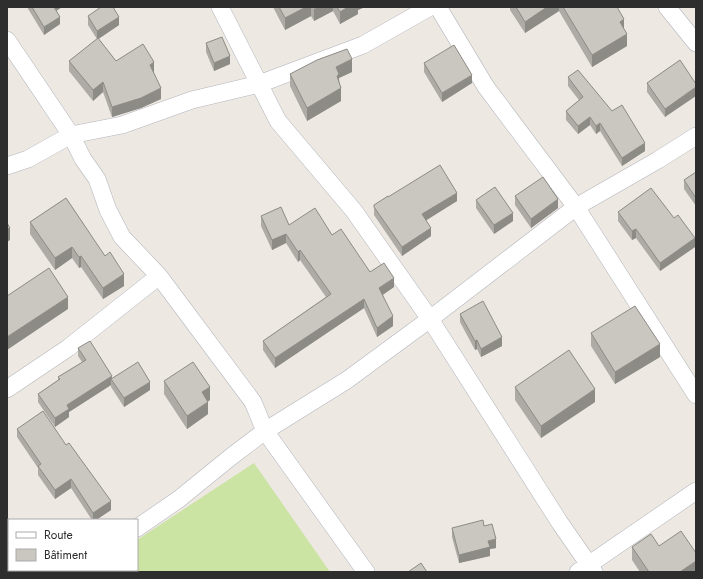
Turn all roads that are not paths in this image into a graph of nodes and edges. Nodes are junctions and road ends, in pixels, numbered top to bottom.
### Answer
1 (220, 7) edge
2 (430, 7) edge
3 (438, 7) edge
4 (667, 7) edge
5 (7, 40) edge
6 (696, 43) edge
7 (260, 84) junction
8 (71, 135) junction
9 (696, 136) edge
10 (7, 166) edge
11 (576, 207) junction
12 (160, 276) junction
13 (430, 319) junction
14 (7, 389) edge
15 (696, 395) edge
16 (265, 431) junction
17 (696, 491) edge
18 (138, 527) edge
19 (587, 570) edge
20 (366, 572) edge

1 - 7 street
2 - 7 street
3 - 11 street
4 - 6 street
5 - 8 street
7 - 8 street
7 - 13 street
8 - 10 street
8 - 12 street
9 - 11 street
11 - 13 street
11 - 15 street
12 - 14 street
12 - 16 street
13 - 16 street
13 - 19 street
16 - 18 street
16 - 20 street
17 - 19 street

